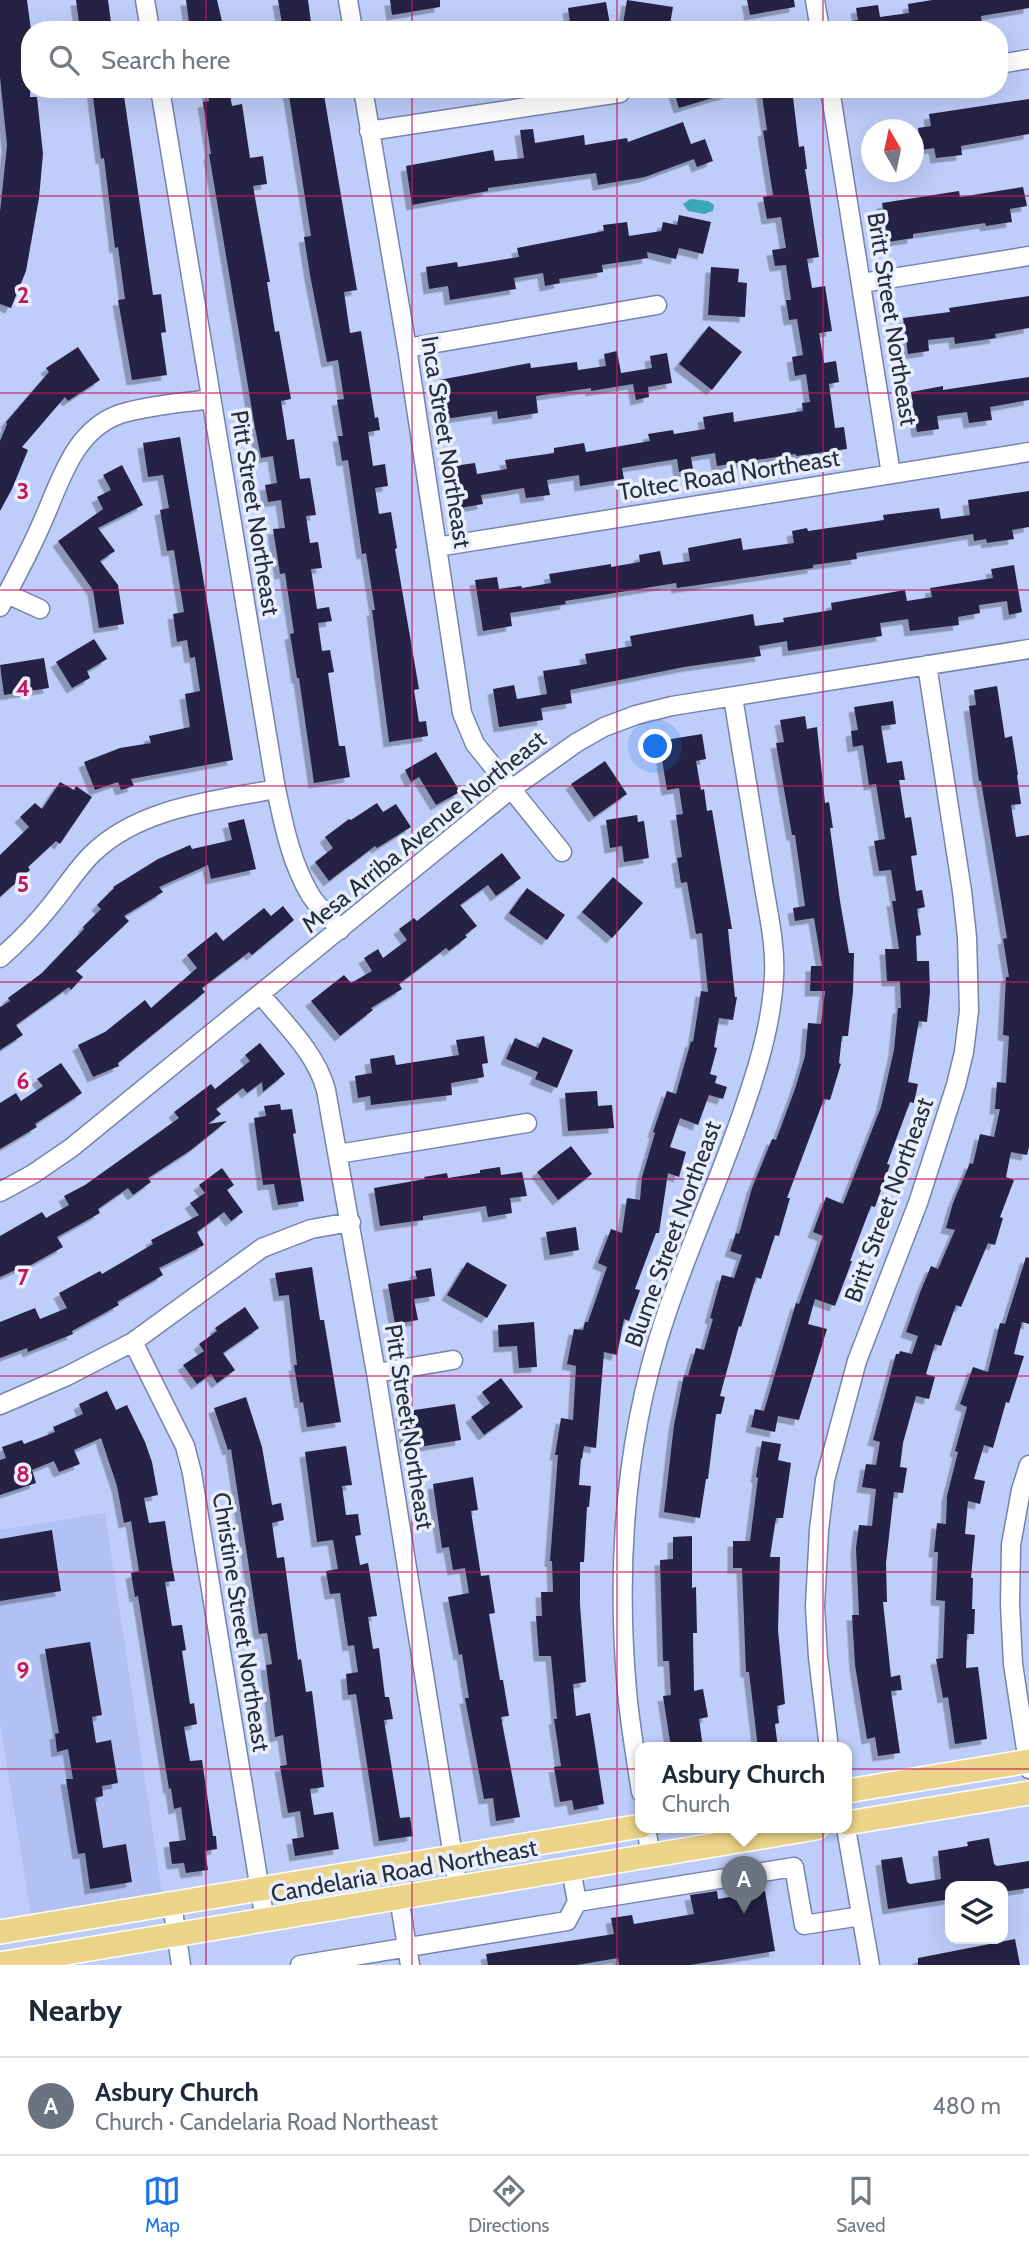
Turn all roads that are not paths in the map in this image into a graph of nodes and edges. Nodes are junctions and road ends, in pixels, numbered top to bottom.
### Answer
1 (145, 0) edge
2 (348, 0) edge
3 (815, 0) edge
4 (148, 21) edge
5 (352, 21) edge
6 (818, 21) edge
7 (1029, 60) edge
8 (1008, 63) edge
9 (161, 98) edge
10 (364, 98) edge
11 (587, 98) edge
12 (835, 98) edge
13 (369, 131) junction
14 (1029, 256) edge
15 (862, 283) junction
16 (657, 305) dead end
17 (407, 348) junction
18 (211, 399) junction
19 (1029, 452) edge
20 (891, 474) junction
21 (437, 547) junction
22 (4, 601) edge
23 (40, 608) dead end
24 (1029, 649) edge
25 (927, 665) junction
26 (733, 697) junction
27 (276, 789) junction
28 (510, 790) junction
29 (562, 852) dead end
30 (340, 930) junction
31 (0, 958) edge
32 (261, 995) junction
33 (527, 1123) dead end
34 (338, 1154) junction
35 (0, 1192) edge
36 (351, 1222) junction
37 (132, 1342) junction
38 (453, 1360) dead end
39 (376, 1373) junction
40 (0, 1405) edge
41 (1029, 1465) edge
42 (828, 1742) edge
43 (635, 1750) edge
44 (1028, 1764) edge
45 (852, 1790) edge
46 (1029, 1793) edge
47 (852, 1822) edge
48 (635, 1827) edge
49 (647, 1833) edge
50 (787, 1833) edge
51 (847, 1833) edge
52 (651, 1856) junction
53 (452, 1857) junction
54 (571, 1869) junction
55 (260, 1888) junction
56 (458, 1888) junction
57 (399, 1898) junction
58 (577, 1902) junction
59 (172, 1903) junction
60 (861, 1916) junction
61 (265, 1921) junction
62 (0, 1932) edge
63 (175, 1935) junction
64 (409, 1956) edge
65 (0, 1964) edge
66 (181, 1965) edge
67 (300, 1965) edge
68 (870, 1965) edge

1 - 4 street
2 - 5 street
3 - 6 street
7 - 8 street
9 - 18 street, Pitt Street Northeast
10 - 13 street, Inca Street Northeast
11 - 13 street
12 - 15 street, Britt Street Northeast
13 - 17 street, Inca Street Northeast
14 - 15 street
15 - 20 street, Britt Street Northeast
16 - 17 street
17 - 21 street, Inca Street Northeast
18 - 22 street
18 - 27 street, Pitt Street Northeast
19 - 20 street, Toltec Road Northeast
20 - 21 street, Toltec Road Northeast
21 - 28 street, Inca Street Northeast
22 - 23 street
24 - 25 street, Mesa Arriba Avenue Northeast
25 - 26 street, Mesa Arriba Avenue Northeast
25 - 42 street, Britt Street Northeast
26 - 28 street, Mesa Arriba Avenue Northeast
26 - 43 street, Blume Street Northeast
27 - 30 street, Pitt Street Northeast
27 - 31 street
28 - 29 street, Inca Street Northeast
28 - 30 street, Mesa Arriba Avenue Northeast
30 - 32 street, Mesa Arriba Avenue Northeast
32 - 34 street, Pitt Street Northeast
32 - 35 street, Mesa Arriba Avenue Northeast
33 - 34 street
34 - 36 street, Pitt Street Northeast
36 - 37 street
36 - 39 street, Pitt Street Northeast
37 - 40 street
37 - 55 street, Christine Street Northeast
38 - 39 street
39 - 53 street, Pitt Street Northeast
41 - 44 street
44 - 45 main road
46 - 47 main road
48 - 53 main road, Candelaria Road Northeast
49 - 52 street
50 - 52 main road, Candelaria Road Northeast
51 - 60 street
52 - 54 main road, Candelaria Road Northeast
53 - 55 main road, Candelaria Road Northeast
53 - 56 street, Pitt Street Northeast
54 - 56 main road, Candelaria Road Northeast
54 - 58 street
55 - 59 main road, Candelaria Road Northeast
55 - 61 street, Christine Street Northeast
56 - 57 main road, Candelaria Road Northeast
57 - 61 main road, Candelaria Road Northeast
57 - 64 street
58 - 60 street
58 - 64 street
59 - 62 main road, Candelaria Road Northeast
59 - 63 street
60 - 68 street
61 - 63 main road, Candelaria Road Northeast
63 - 65 main road, Candelaria Road Northeast
63 - 66 street
64 - 67 street

